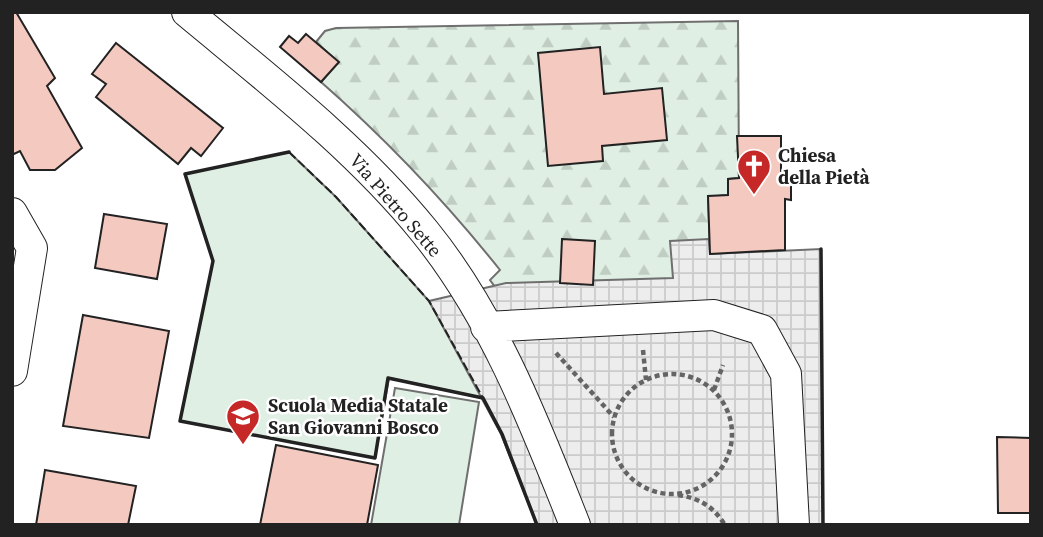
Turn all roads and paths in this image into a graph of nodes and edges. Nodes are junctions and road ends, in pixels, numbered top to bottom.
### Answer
1 (187, 12) edge
2 (12, 213) edge
3 (486, 327) junction
4 (643, 346) dead end
5 (554, 350) dead end
6 (723, 365) dead end
7 (12, 371) edge
8 (646, 380) junction
9 (714, 390) junction
10 (615, 417) junction
11 (675, 494) junction
12 (575, 525) edge
13 (725, 525) edge
14 (794, 525) edge

1 - 3 street, Via Pietro Sette
2 - 7 street
3 - 12 street, Via Pietro Sette
3 - 14 street
4 - 8 path
5 - 10 path
6 - 9 path
8 - 9 path
8 - 10 path
9 - 11 path
10 - 11 path
11 - 13 path

